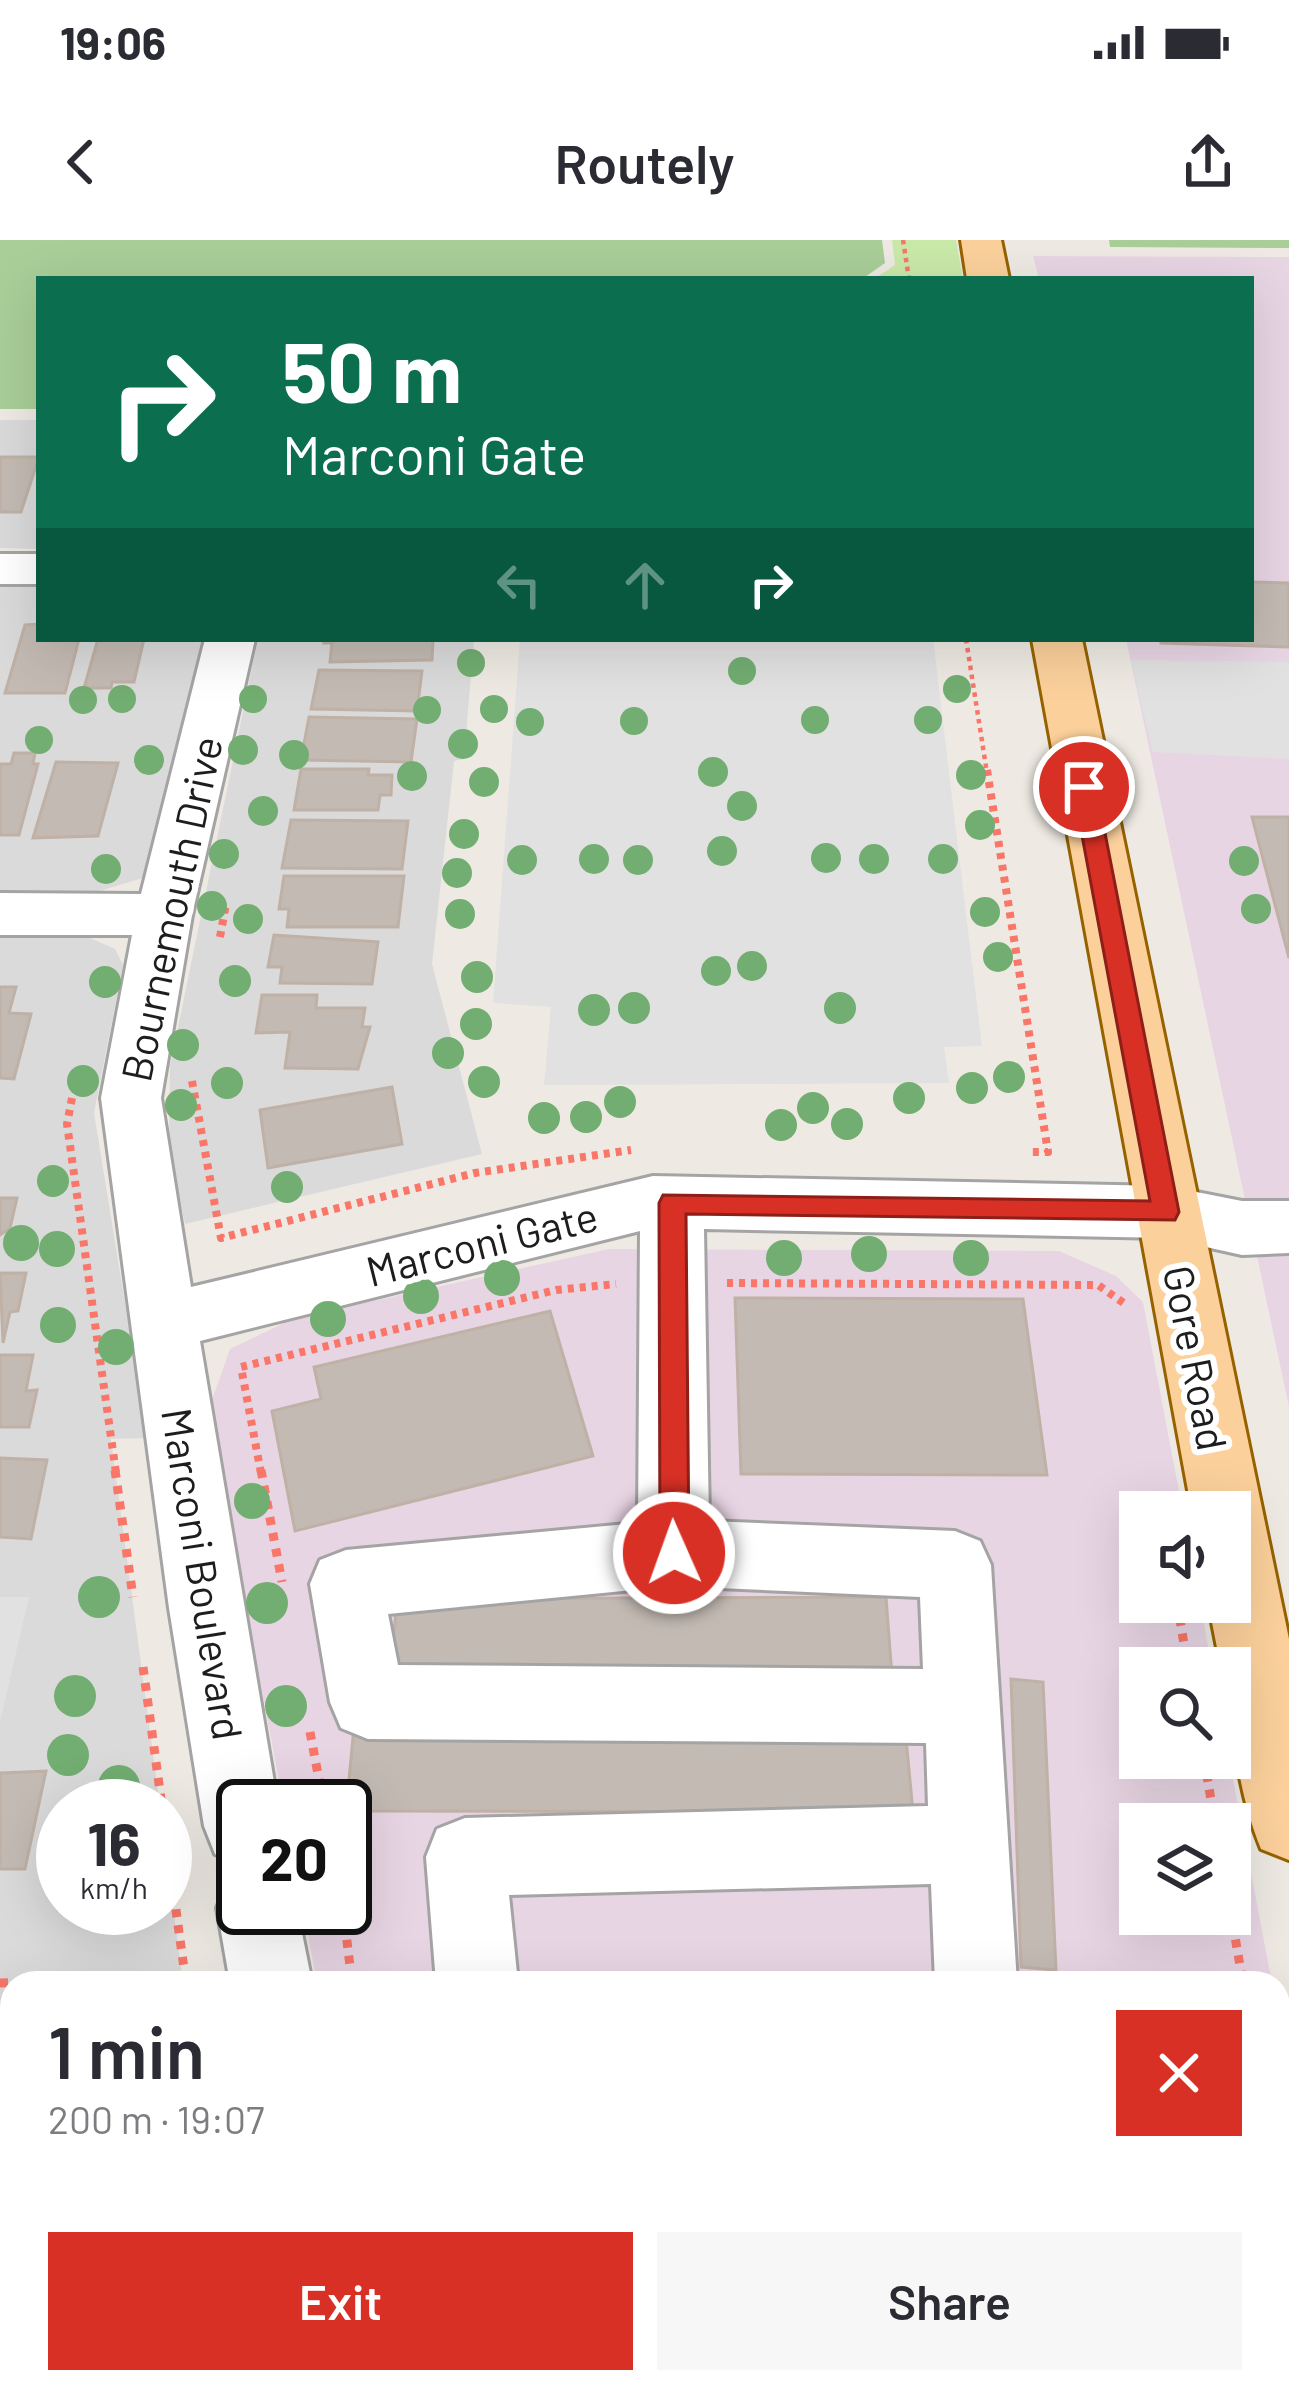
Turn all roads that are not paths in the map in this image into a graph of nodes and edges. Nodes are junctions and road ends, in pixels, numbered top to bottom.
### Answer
1 (981, 240) edge
2 (987, 276) edge
3 (0, 569) edge
4 (36, 569) edge
5 (229, 642) edge
6 (1058, 642) edge
7 (0, 914) edge
8 (164, 915) junction
9 (661, 1176) junction
10 (1166, 1212) junction
11 (1289, 1227) edge
12 (162, 1322) junction
13 (1223, 1491) edge
14 (674, 1553) junction
15 (1249, 1623) edge
16 (962, 1706) junction
17 (235, 1779) edge
18 (1289, 1822) edge
19 (969, 1844) junction
20 (262, 1935) edge
21 (269, 1971) edge
22 (476, 1971) edge
23 (975, 1971) edge

1 - 2 main road
3 - 4 street
5 - 8 street, Bournemouth Drive
6 - 10 main road, Gore Road
7 - 8 street
8 - 12 street, Bournemouth Drive
9 - 10 street, Marconi Gate
9 - 12 street, Marconi Gate
9 - 14 street
10 - 11 street, Marconi Gate
10 - 13 main road, Gore Road
12 - 17 street, Marconi Boulevard
14 - 16 street
14 - 16 street
15 - 18 main road
16 - 19 street
19 - 22 street
19 - 23 street
20 - 21 street

